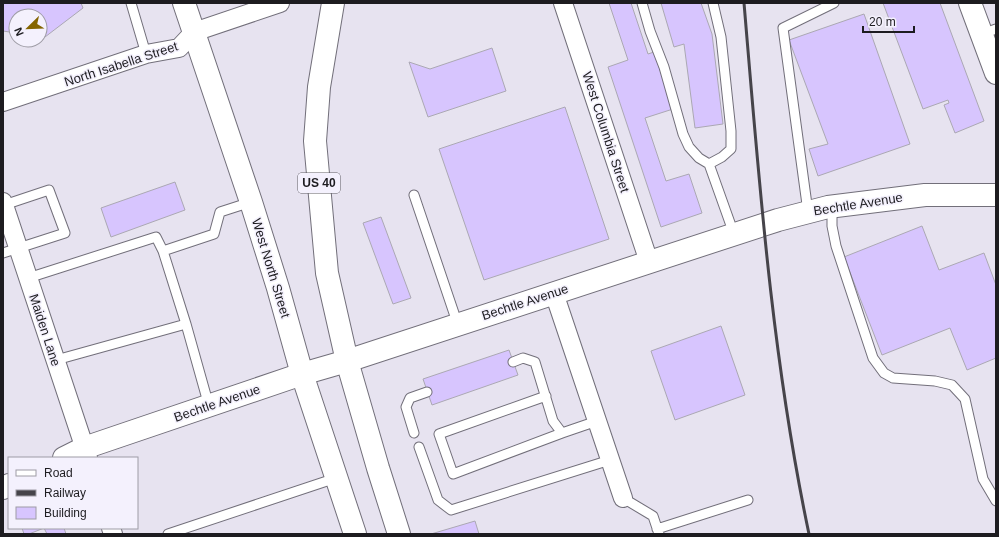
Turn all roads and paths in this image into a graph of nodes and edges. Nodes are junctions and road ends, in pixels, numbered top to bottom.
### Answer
1 (131, 3) edge
2 (184, 3) edge
3 (280, 3) edge
4 (333, 3) edge
5 (562, 3) edge
6 (642, 3) edge
7 (713, 3) edge
8 (834, 3) edge
9 (970, 3) edge
10 (262, 6) edge
11 (194, 32) junction
12 (989, 32) edge
13 (146, 54) junction
14 (996, 73) edge
15 (3, 102) edge
16 (709, 164) junction
17 (996, 194) edge
18 (414, 195) dead end
19 (251, 202) junction
20 (4, 203) edge
21 (832, 206) junction
22 (808, 212) junction
23 (734, 234) junction
24 (11, 250) edge
25 (163, 251) junction
26 (648, 262) junction
27 (28, 278) junction
28 (554, 293) junction
29 (186, 324) junction
30 (458, 325) junction
31 (56, 360) junction
32 (347, 361) junction
33 (513, 362) dead end
34 (302, 374) junction
35 (428, 392) dead end
36 (546, 396) junction
37 (209, 406) junction
38 (597, 421) junction
39 (414, 433) dead end
40 (562, 433) junction
41 (419, 447) dead end
42 (86, 453) edge
43 (68, 457) edge
44 (610, 460) junction
45 (336, 478) junction
46 (623, 498) joint
47 (748, 500) dead end
48 (996, 501) edge
49 (658, 531) edge
50 (168, 534) edge
51 (355, 534) edge
52 (399, 534) edge

1 - 13 lane
2 - 11 main road, West North Street
3 - 10 street, North Isabella Street
4 - 32 main road, US 40
5 - 26 street, West Columbia Street
6 - 16 lane
7 - 16 lane
8 - 22 lane
9 - 12 main road
10 - 11 street, North Isabella Street
11 - 13 street, North Isabella Street
11 - 19 main road, West North Street
12 - 14 main road
13 - 15 street, North Isabella Street
16 - 23 lane
17 - 21 main road, Bechtle Avenue
18 - 30 lane
19 - 25 lane
19 - 34 main road, West North Street
20 - 24 street, Maiden Lane
20 - 24 lane
21 - 22 main road, Bechtle Avenue
21 - 48 lane
22 - 23 main road, Bechtle Avenue
23 - 26 main road, Bechtle Avenue
24 - 27 street, Maiden Lane
25 - 27 lane
25 - 29 lane
26 - 28 main road, Bechtle Avenue
27 - 31 street, Maiden Lane
28 - 30 main road, Bechtle Avenue
28 - 38 street
29 - 31 lane
29 - 37 lane
30 - 32 main road, Bechtle Avenue
31 - 42 street, Maiden Lane
32 - 34 main road, Bechtle Avenue
32 - 52 main road, US 40
33 - 36 lane
34 - 37 main road, Bechtle Avenue
34 - 45 main road, West North Street
35 - 39 lane
36 - 40 lane
36 - 40 lane
37 - 42 main road, Bechtle Avenue
38 - 40 lane
38 - 44 street
41 - 44 lane
42 - 43 main road, Bechtle Avenue
44 - 46 street
45 - 50 lane
45 - 51 main road, West North Street
46 - 49 lane
47 - 49 lane

